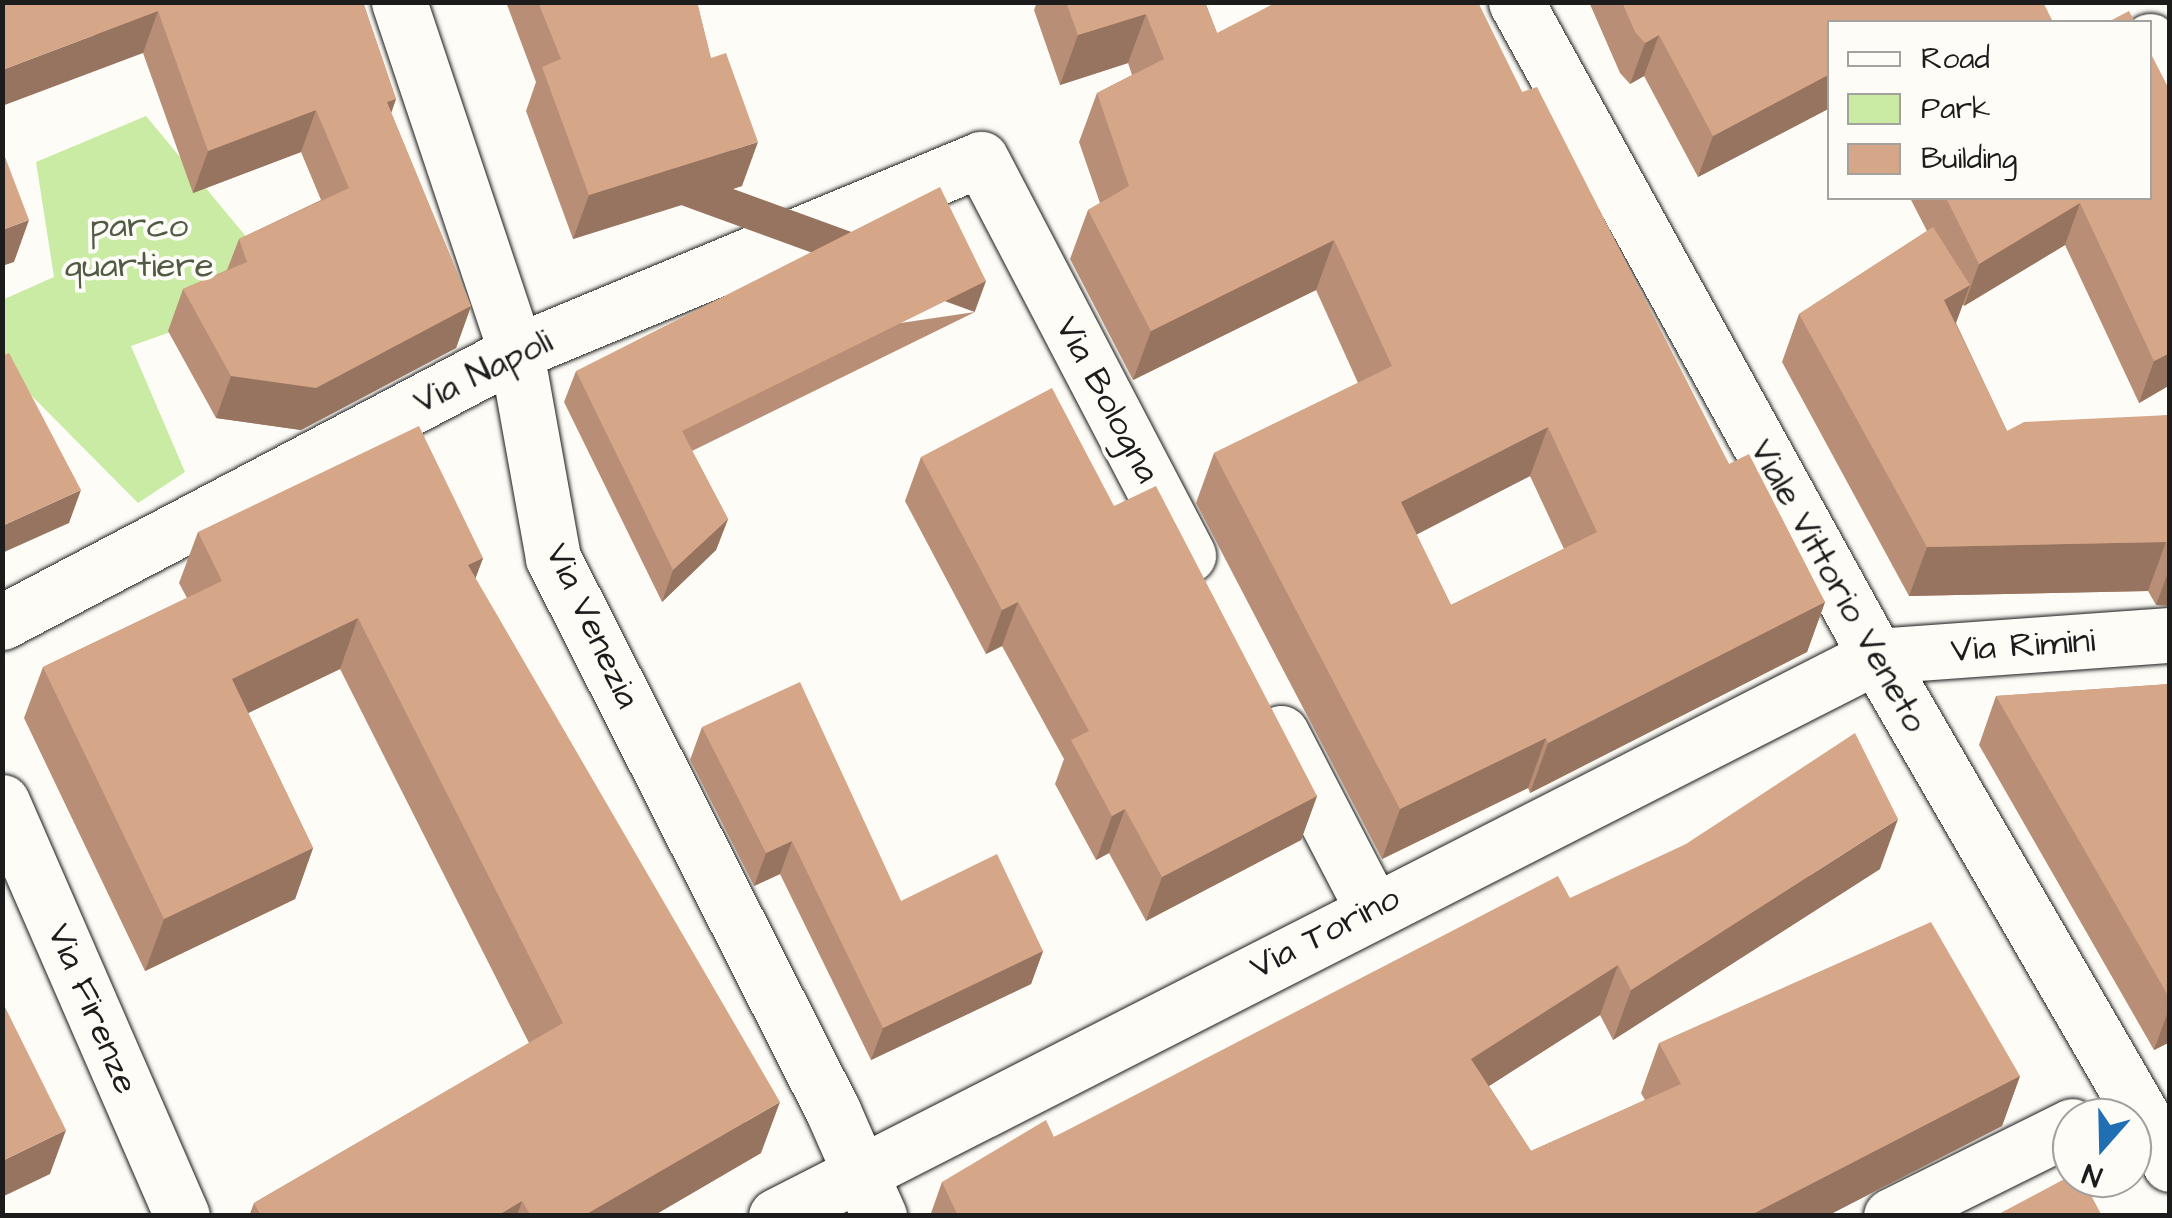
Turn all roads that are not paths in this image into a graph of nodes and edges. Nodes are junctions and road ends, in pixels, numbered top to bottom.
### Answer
1 (399, 2) edge
2 (1516, 2) edge
3 (2152, 45) edge
4 (2170, 77) edge
5 (981, 158) joint
6 (516, 352) junction
7 (1216, 609) edge
8 (2, 622) edge
9 (2170, 636) edge
10 (1876, 656) junction
11 (1253, 679) edge
12 (2, 802) edge
13 (1372, 908) junction
14 (2104, 1098) edge
15 (2052, 1136) edge
16 (869, 1194) edge
17 (182, 1216) edge
18 (776, 1216) edge
19 (1891, 1216) edge

1 - 6 street, Via Venezia
2 - 10 street, Viale Vittorio Veneto
3 - 4 street
5 - 6 street, Via Napoli
5 - 7 street, Via Bologna
6 - 8 street, Via Napoli
6 - 16 street, Via Venezia
9 - 10 street, Via Rimini
10 - 13 street, Via Torino
10 - 14 street, Viale Vittorio Veneto
11 - 13 street
12 - 17 street, Via Firenze
13 - 16 street, Via Torino
15 - 19 street
16 - 18 street, Via Torino

